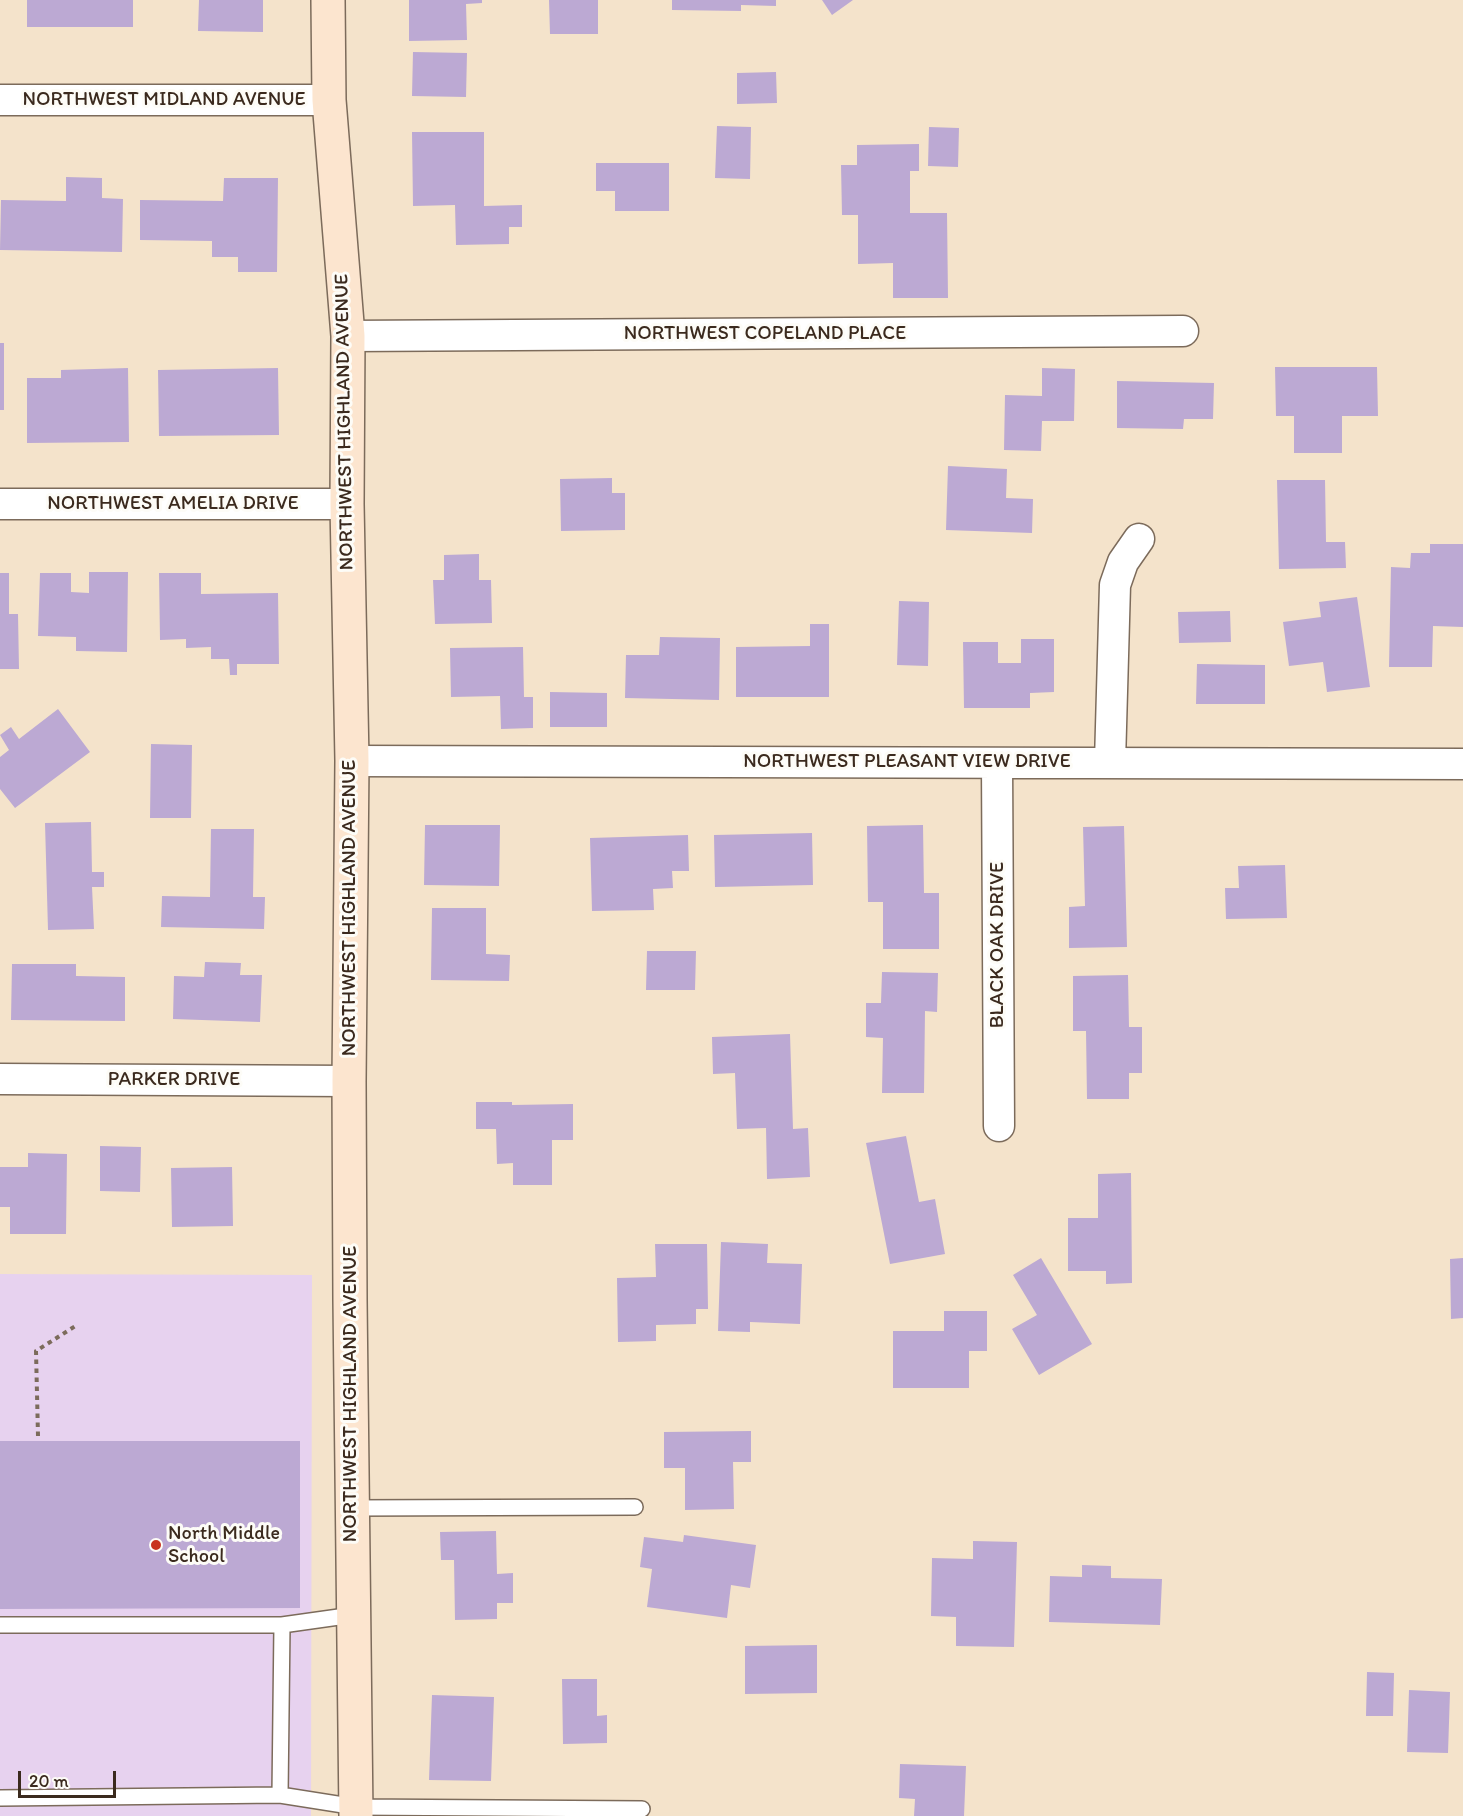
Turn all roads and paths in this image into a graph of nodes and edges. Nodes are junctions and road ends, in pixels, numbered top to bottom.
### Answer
1 (327, 0) edge
2 (0, 100) edge
3 (329, 100) junction
4 (1183, 332) dead end
5 (348, 336) junction
6 (0, 504) edge
7 (347, 504) junction
8 (1139, 539) dead end
9 (352, 760) junction
10 (1110, 762) junction
11 (997, 763) junction
12 (1463, 764) edge
13 (0, 1079) edge
14 (349, 1081) junction
15 (999, 1126) dead end
16 (77, 1325) dead end
17 (38, 1436) dead end
18 (635, 1507) dead end
19 (352, 1508) junction
20 (353, 1615) junction
21 (0, 1625) edge
22 (282, 1625) junction
23 (280, 1795) junction
24 (0, 1798) edge
25 (642, 1809) dead end
26 (356, 1812) edge

1 - 3 main road, NORTHWEST HIGHLAND AVENUE
2 - 3 street, NORTHWEST MIDLAND AVENUE
3 - 5 main road, NORTHWEST HIGHLAND AVENUE
4 - 5 street, NORTHWEST COPELAND PLACE
5 - 7 main road, NORTHWEST HIGHLAND AVENUE
6 - 7 street, NORTHWEST AMELIA DRIVE
7 - 9 main road, NORTHWEST HIGHLAND AVENUE
8 - 10 street
9 - 11 street, NORTHWEST PLEASANT VIEW DRIVE
9 - 14 main road, NORTHWEST HIGHLAND AVENUE
10 - 11 street, NORTHWEST PLEASANT VIEW DRIVE
10 - 12 street, NORTHWEST PLEASANT VIEW DRIVE
11 - 15 street, BLACK OAK DRIVE
13 - 14 street, PARKER DRIVE
14 - 19 main road, NORTHWEST HIGHLAND AVENUE
16 - 17 path
18 - 19 lane
19 - 20 main road, NORTHWEST HIGHLAND AVENUE
20 - 22 lane
20 - 26 main road, NORTHWEST HIGHLAND AVENUE
21 - 22 lane
22 - 23 lane
23 - 24 lane
23 - 26 lane
25 - 26 lane

